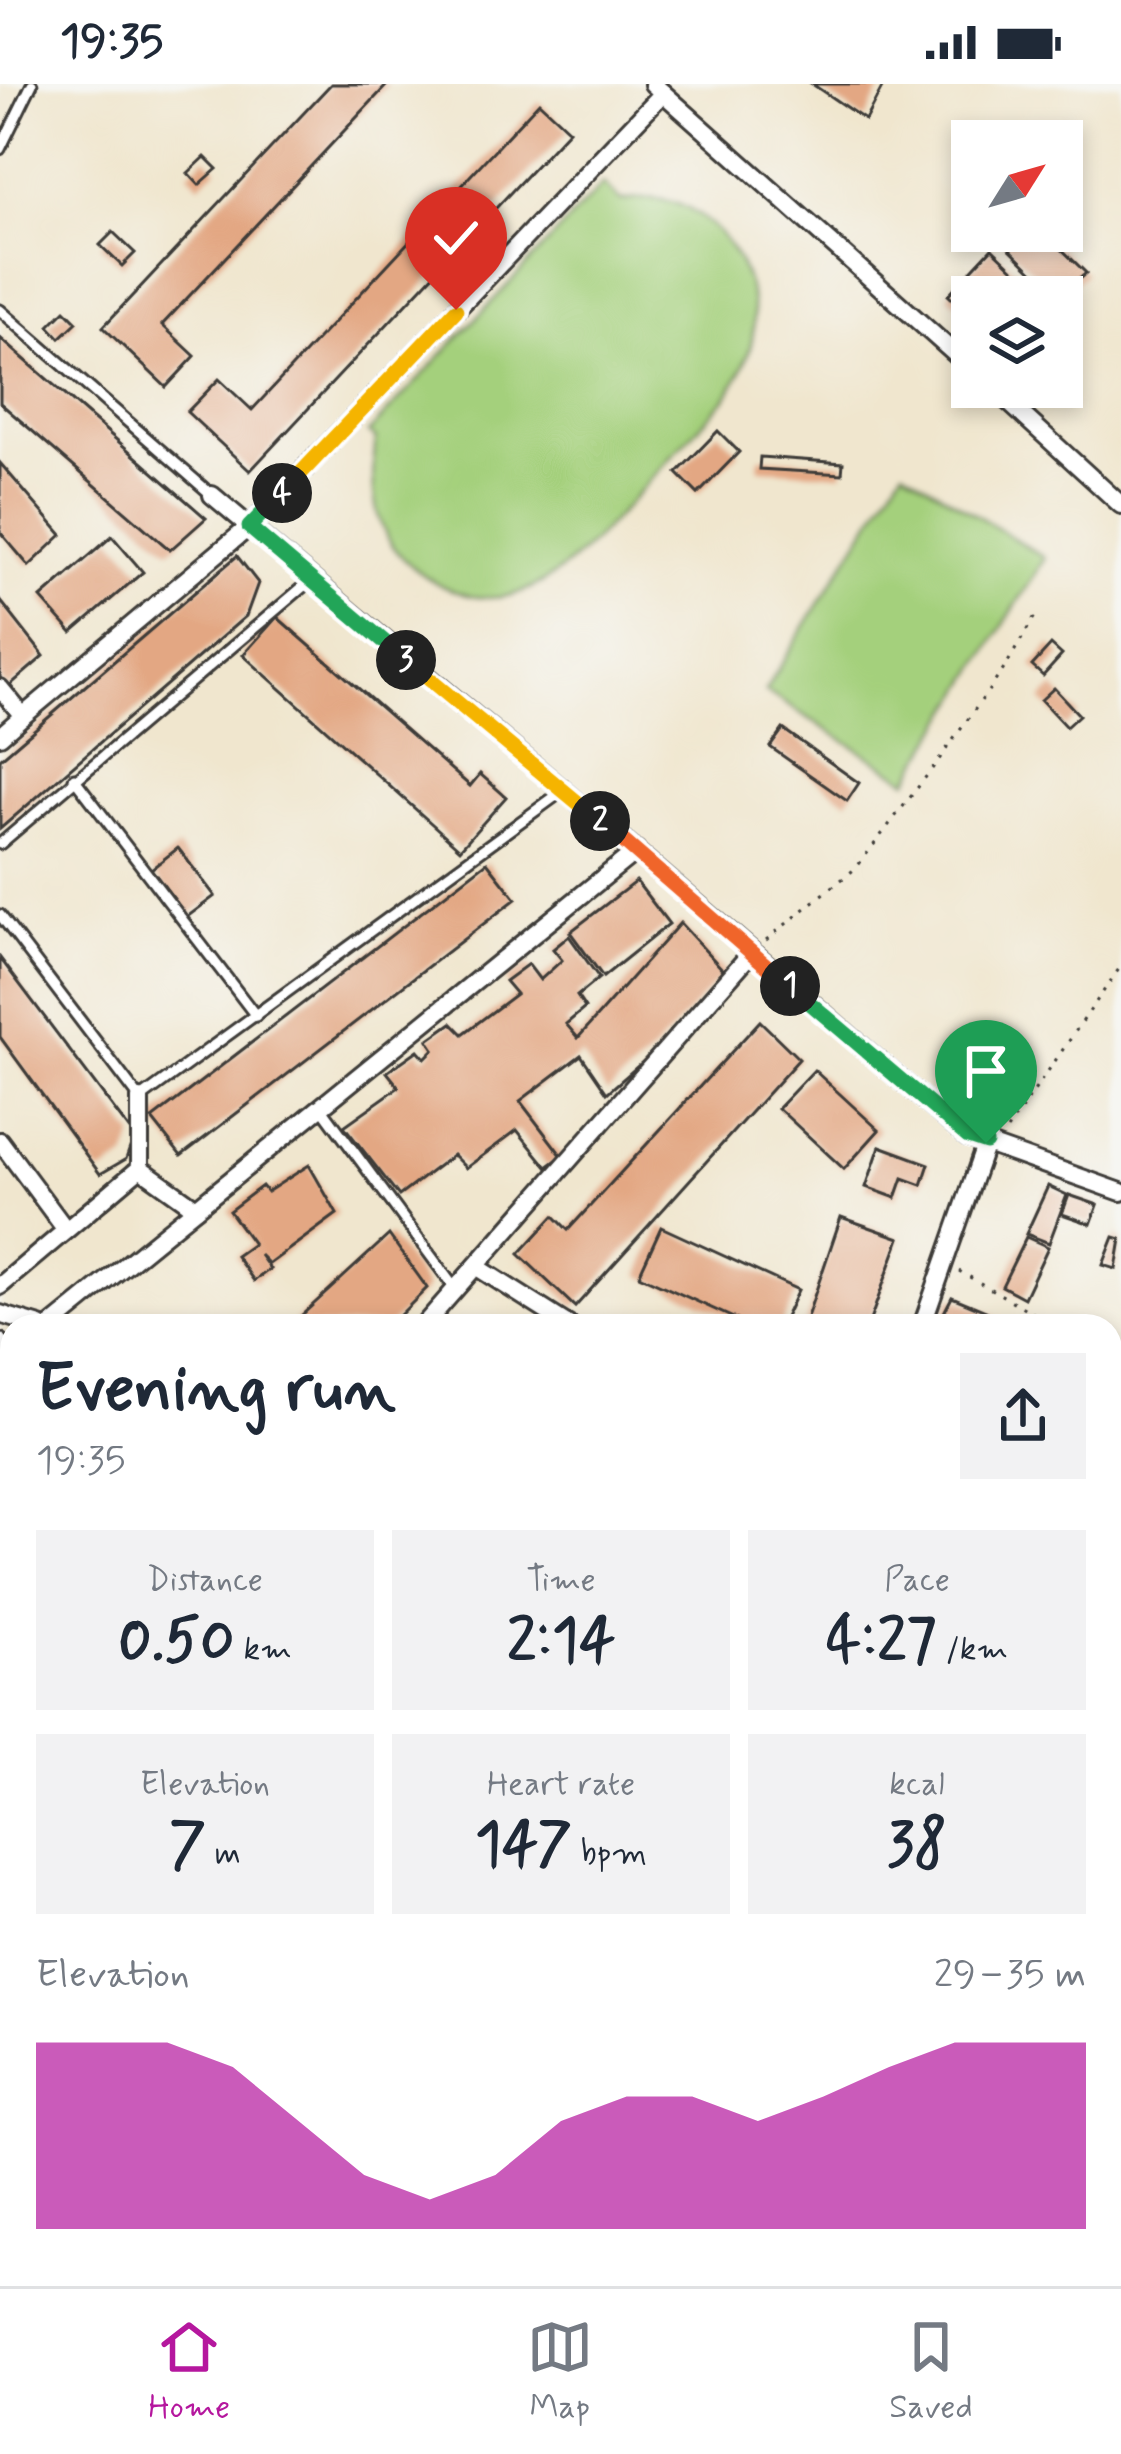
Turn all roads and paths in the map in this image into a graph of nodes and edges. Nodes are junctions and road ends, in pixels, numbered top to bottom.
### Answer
1 (32, 84) edge
2 (658, 88) edge
3 (0, 148) edge
4 (0, 310) edge
5 (951, 350) edge
6 (1015, 408) edge
7 (212, 495) joint
8 (1121, 505) edge
9 (249, 527) junction
10 (310, 580) junction
11 (1038, 611) dead end
12 (0, 688) edge
13 (23, 716) junction
14 (0, 736) edge
15 (74, 778) junction
16 (564, 790) junction
17 (0, 844) edge
18 (636, 851) junction
19 (0, 915) edge
20 (751, 953) junction
21 (1121, 966) edge
22 (256, 1016) junction
23 (140, 1099) junction
24 (321, 1107) junction
25 (0, 1141) edge
26 (991, 1144) junction
27 (140, 1168) junction
28 (1121, 1192) edge
29 (196, 1208) junction
30 (66, 1230) junction
31 (944, 1262) junction
32 (477, 1267) junction
33 (0, 1286) edge
34 (456, 1290) junction
35 (66, 1314) edge
36 (434, 1314) edge
37 (551, 1314) edge
38 (926, 1314) edge
39 (1035, 1314) edge

1 - 3 lane
2 - 5 street
2 - 9 street
4 - 7 lane
6 - 8 street
7 - 9 street
9 - 10 street
9 - 13 street
10 - 15 lane
10 - 16 street
11 - 20 path
12 - 13 street
13 - 14 street
15 - 17 lane
15 - 22 lane
16 - 18 street
16 - 22 lane
18 - 20 street
18 - 24 street
19 - 23 lane
20 - 26 street
20 - 32 street
21 - 26 path
22 - 23 lane
23 - 27 street
24 - 29 street
24 - 34 lane
25 - 30 street
26 - 28 street
26 - 31 street
27 - 29 street
27 - 30 street
29 - 35 street
30 - 33 street
31 - 38 street
31 - 39 path
32 - 34 street
32 - 37 street
34 - 36 street

